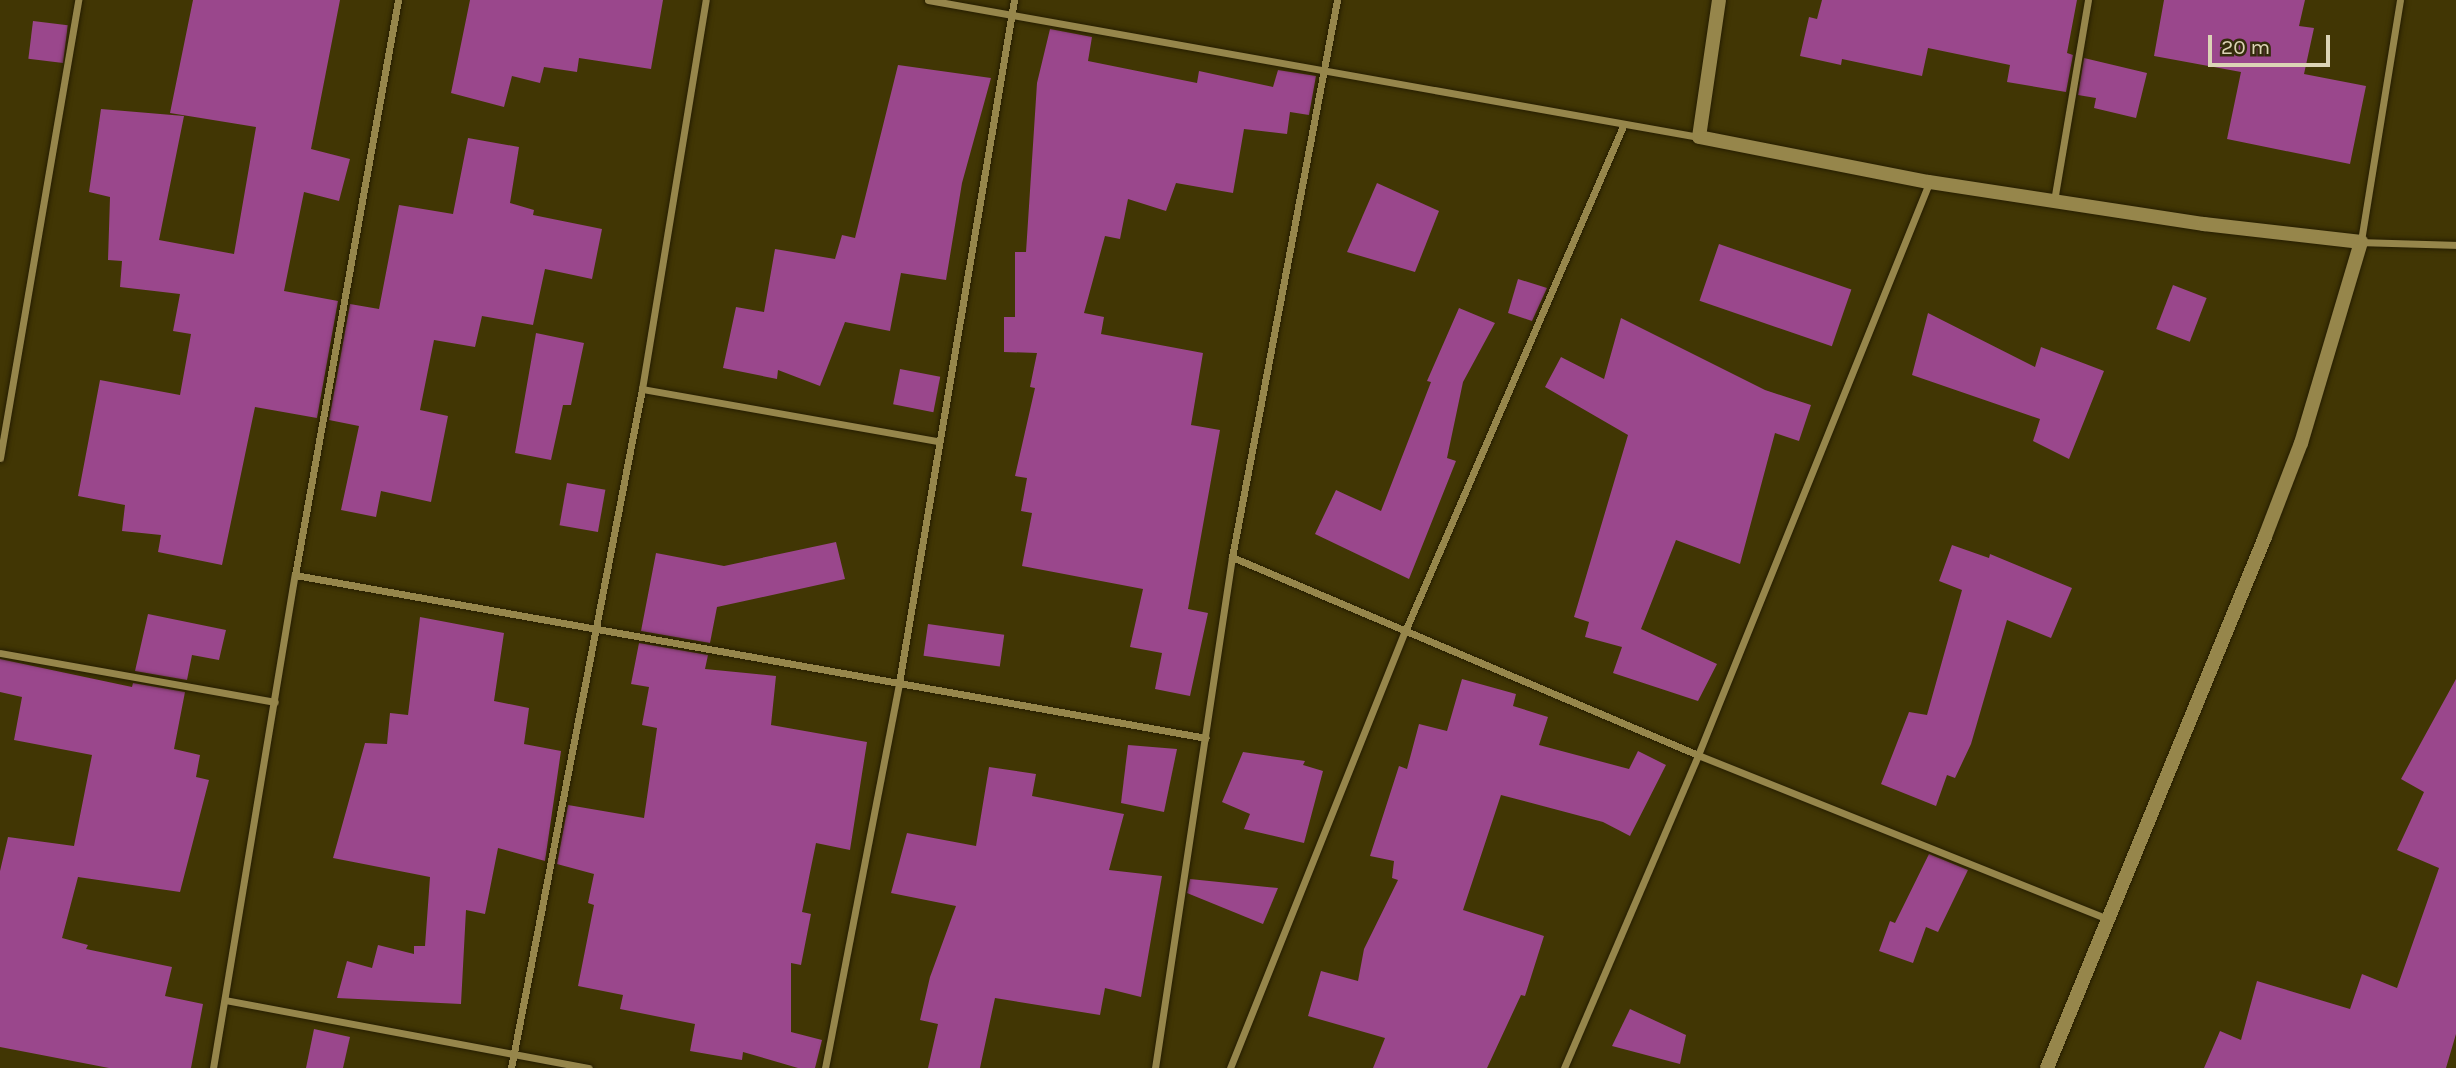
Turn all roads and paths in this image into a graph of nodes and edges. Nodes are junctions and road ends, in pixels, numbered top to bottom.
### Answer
1 (78, 0) edge
2 (398, 0) edge
3 (706, 0) edge
4 (928, 0) edge
5 (1014, 0) edge
6 (1337, 0) edge
7 (1719, 0) edge
8 (2088, 0) edge
9 (2400, 0) edge
10 (1011, 13) junction
11 (1325, 71) junction
12 (1623, 126) junction
13 (1699, 137) junction
14 (1929, 182) junction
15 (2054, 201) junction
16 (2361, 242) junction
17 (2456, 245) edge
18 (642, 389) junction
19 (3, 416) edge
20 (938, 441) junction
21 (0, 458) edge
22 (1232, 557) junction
23 (295, 575) junction
24 (1406, 629) junction
25 (593, 631) junction
26 (0, 653) edge
27 (899, 683) junction
28 (275, 702) junction
29 (1206, 738) junction
30 (1698, 755) junction
31 (2108, 920) junction
32 (225, 1000) junction
33 (513, 1054) junction
34 (213, 1068) edge
35 (511, 1068) edge
36 (589, 1068) edge
37 (825, 1068) edge
38 (1155, 1068) edge
39 (1230, 1068) edge
40 (1563, 1068) edge
41 (2047, 1068) edge

1 - 19 street
2 - 23 street
3 - 18 street
4 - 10 street
5 - 10 street
6 - 11 street
7 - 13 main road
8 - 15 street
9 - 16 street
10 - 11 street
10 - 20 street
11 - 12 street
11 - 22 street
12 - 13 street
12 - 24 street
13 - 14 main road
14 - 15 main road
14 - 30 street
15 - 16 main road
16 - 17 street
16 - 31 main road
18 - 20 street
18 - 25 street
19 - 21 street
20 - 27 street
22 - 24 street
22 - 29 street
23 - 25 street
23 - 28 street
24 - 30 street
24 - 39 street
25 - 27 street
25 - 33 street
26 - 28 street
27 - 29 street
27 - 37 street
28 - 32 street
29 - 38 street
30 - 31 street
30 - 40 street
31 - 41 main road
32 - 33 street
32 - 34 street
33 - 35 street
33 - 36 street

